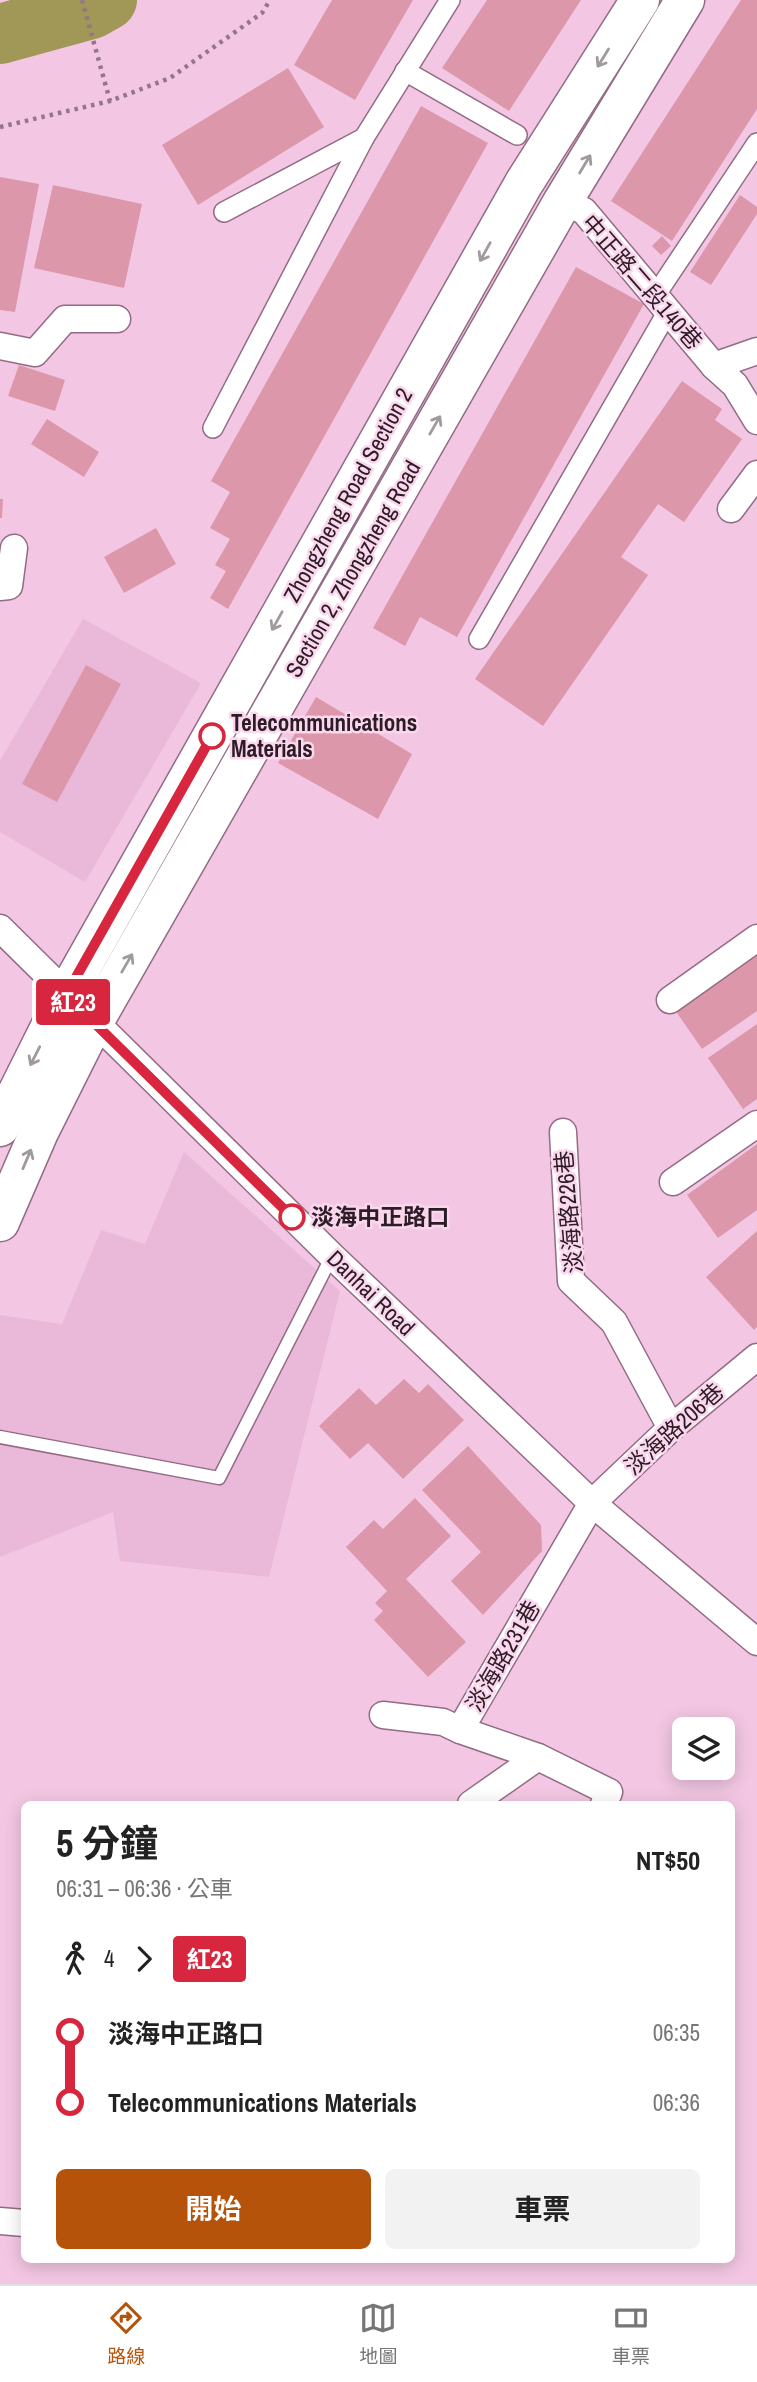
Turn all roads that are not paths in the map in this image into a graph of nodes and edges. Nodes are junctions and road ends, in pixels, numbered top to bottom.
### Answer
1 (450, 0) edge
2 (640, 0) edge
3 (685, 0) edge
4 (405, 71) junction
5 (517, 135) dead end
6 (364, 138) junction
7 (757, 143) edge
8 (563, 201) junction
9 (225, 212) dead end
10 (661, 303) junction
11 (117, 319) dead end
12 (0, 346) edge
13 (757, 351) edge
14 (713, 366) junction
15 (757, 421) edge
16 (213, 428) dead end
17 (757, 474) edge
18 (731, 509) dead end
19 (14, 548) dead end
20 (0, 587) edge
21 (479, 639) dead end
22 (0, 928) edge
23 (757, 938) edge
24 (66, 995) junction
25 (670, 1000) dead end
26 (94, 1022) junction
27 (757, 1124) edge
28 (0, 1127) edge
29 (563, 1132) dead end
30 (673, 1182) dead end
31 (0, 1222) edge
32 (332, 1256) junction
33 (757, 1357) edge
34 (671, 1428) junction
35 (0, 1437) edge
36 (592, 1503) junction
37 (757, 1642) edge
38 (383, 1715) dead end
39 (460, 1730) junction
40 (538, 1757) junction
41 (475, 1801) edge
42 (605, 1801) edge
43 (0, 2221) edge
44 (21, 2223) edge

1 - 4 street
2 -> 24 main road, Zhongzheng Road Section 2
8 -> 3 main road, Section 2, Zhongzheng Road
4 - 5 street
4 - 6 street
6 - 9 street
6 - 16 street
7 - 10 street
8 - 10 street, 中正路二段140巷
26 -> 8 main road, Section 2, Zhongzheng Road
10 - 14 street, 中正路二段140巷
10 - 21 street
11 - 12 street
13 - 14 street, 中正路二段140巷
14 - 15 street
17 - 18 street
19 - 20 street
22 - 24 street, Danhai Road
23 - 25 street
24 - 26 street, Danhai Road
24 -> 28 main road
31 -> 26 main road, Section 2, Zhongzheng Road
26 - 32 street, Danhai Road
27 - 30 street
29 - 34 street, 淡海路226巷
32 - 35 lane
32 - 36 street, Danhai Road
33 - 34 street, 淡海路206巷
34 - 36 street, 淡海路206巷
36 - 37 street, Danhai Road
36 - 39 street, 淡海路231巷
38 - 39 street
39 - 40 street, 淡海路231巷
40 - 41 street
40 - 42 street, 淡海路231巷
43 - 44 street

